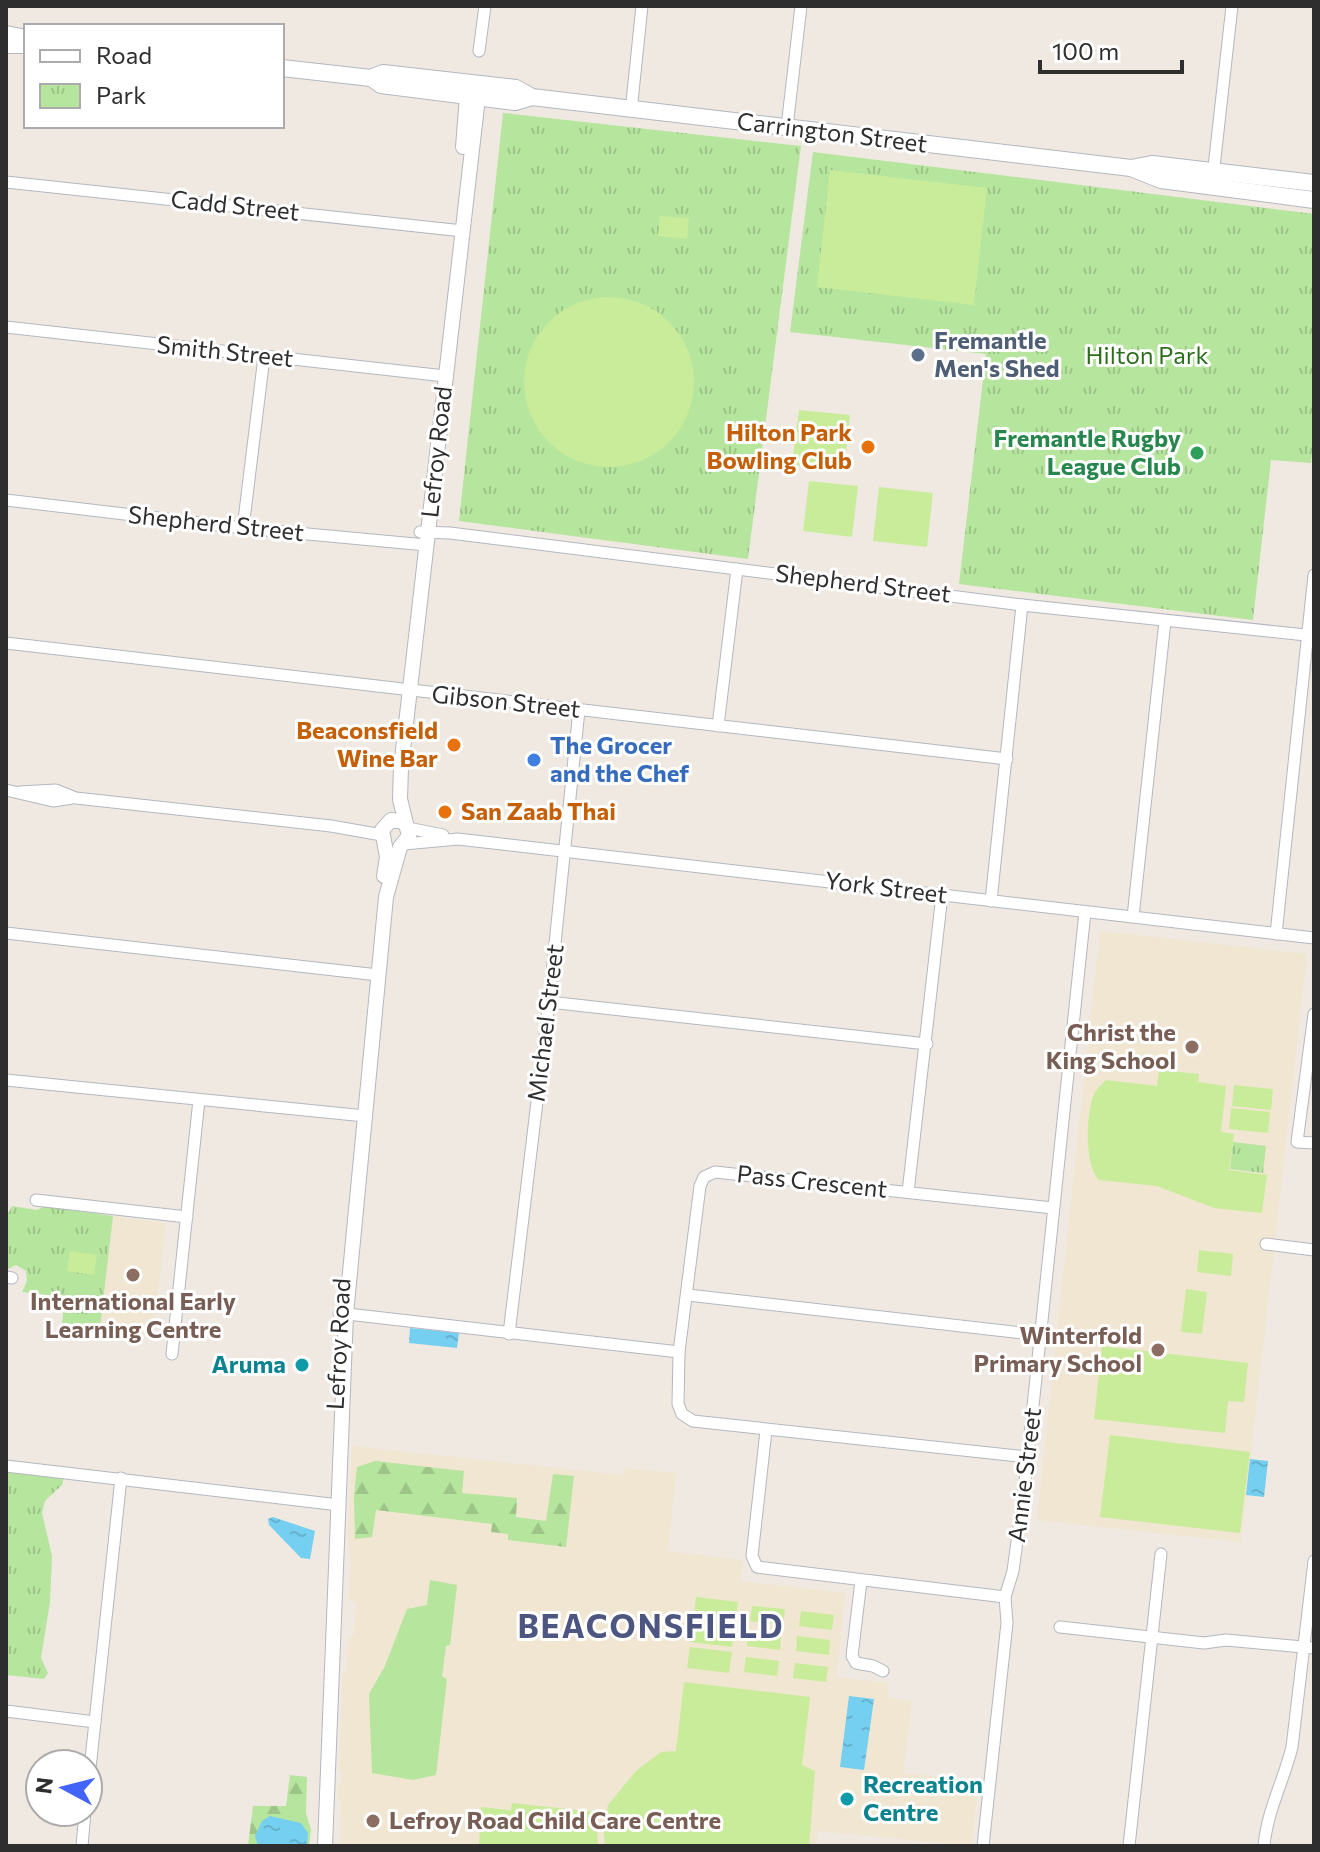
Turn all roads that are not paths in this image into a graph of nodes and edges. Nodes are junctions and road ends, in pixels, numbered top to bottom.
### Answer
1 (485, 6) edge
2 (642, 6) edge
3 (801, 6) edge
4 (1232, 6) edge
5 (479, 51) dead end
6 (284, 68) edge
7 (474, 89) junction
8 (631, 111) junction
9 (787, 127) junction
10 (1213, 179) junction
11 (6, 182) edge
12 (1314, 183) edge
13 (1314, 200) edge
14 (459, 230) junction
15 (6, 327) edge
16 (264, 357) junction
17 (442, 375) junction
18 (6, 500) edge
19 (243, 528) junction
20 (423, 538) junction
21 (737, 569) junction
22 (1314, 575) edge
23 (1313, 597) edge
24 (1022, 605) junction
25 (1165, 621) junction
26 (1306, 635) junction
27 (6, 643) edge
28 (406, 689) junction
29 (579, 710) junction
30 (718, 726) junction
31 (1007, 759) junction
32 (6, 790) edge
33 (395, 833) junction
34 (565, 851) junction
35 (942, 895) junction
36 (991, 901) junction
37 (1085, 912) junction
38 (1133, 917) junction
39 (6, 933) edge
40 (1276, 934) junction
41 (1314, 938) edge
42 (375, 975) junction
43 (549, 1002) junction
44 (1314, 1014) edge
45 (927, 1044) junction
46 (6, 1080) edge
47 (199, 1100) junction
48 (362, 1116) junction
49 (1314, 1143) edge
50 (908, 1192) junction
51 (36, 1200) dead end
52 (1053, 1208) junction
53 (187, 1217) junction
54 (1266, 1244) dead end
55 (1314, 1250) edge
56 (688, 1295) junction
57 (342, 1313) junction
58 (509, 1334) junction
59 (1040, 1335) junction
60 (679, 1352) junction
61 (172, 1354) dead end
62 (766, 1431) junction
63 (1027, 1457) junction
64 (6, 1466) edge
65 (121, 1478) junction
66 (335, 1505) junction
67 (1161, 1554) dead end
68 (1314, 1561) edge
69 (861, 1581) junction
70 (1005, 1597) junction
71 (1060, 1627) dead end
72 (1153, 1635) junction
73 (1310, 1647) edge
74 (883, 1671) dead end
75 (6, 1711) edge
76 (95, 1722) junction
77 (92, 1748) edge
78 (318, 1846) edge
79 (325, 1846) edge
80 (983, 1846) edge
81 (1129, 1846) edge
82 (1264, 1846) edge

1 - 5 street
2 - 8 street
3 - 9 street
4 - 10 street
6 - 7 main road, Carrington Street
7 - 8 main road, Carrington Street
7 - 14 street, Lefroy Road
8 - 9 main road, Carrington Street
9 - 10 main road, Carrington Street
10 - 12 main road, Carrington Street
10 - 13 main road, Carrington Street
11 - 14 street, Cadd Street
14 - 17 street, Lefroy Road
15 - 16 street, Smith Street
16 - 17 street, Smith Street
16 - 19 street
17 - 20 street, Lefroy Road
18 - 19 street, Shepherd Street
19 - 20 street, Shepherd Street
20 - 21 street, Shepherd Street
20 - 28 street, Lefroy Road
21 - 24 street, Shepherd Street
21 - 30 street
22 - 23 street
23 - 26 street
24 - 25 street, Shepherd Street
24 - 31 street
25 - 26 street, Shepherd Street
25 - 38 street
26 - 40 street
27 - 28 street, Gibson Street
28 - 29 street, Gibson Street
28 - 33 street, Lefroy Road
29 - 30 street, Gibson Street
29 - 34 street, Michael Street
30 - 31 street, Gibson Street
31 - 36 street
32 - 33 street, York Street
33 - 34 street, York Street
33 - 42 street, Lefroy Road
34 - 35 street, York Street
34 - 43 street, Michael Street
35 - 36 street, York Street
35 - 45 street
36 - 37 street, York Street
37 - 38 street, York Street
37 - 52 street, Annie Street
38 - 40 street, York Street
39 - 42 street
40 - 41 street, York Street
42 - 48 street, Lefroy Road
43 - 45 street
43 - 58 street, Michael Street
44 - 49 street
45 - 50 street
46 - 47 street
47 - 48 street
47 - 53 street
48 - 57 street, Lefroy Road
50 - 52 street, Pass Crescent
50 - 56 street, Pass Crescent
51 - 53 street
52 - 59 street, Annie Street
53 - 61 street
54 - 55 street
56 - 59 street
56 - 60 street, Pass Crescent
57 - 58 street
57 - 66 street, Lefroy Road
58 - 60 street
59 - 63 street, Annie Street
60 - 62 street, Pass Crescent
62 - 63 street
62 - 69 street
63 - 70 street, Annie Street
64 - 65 street
65 - 66 street
65 - 76 street
66 - 78 street, Lefroy Road
66 - 79 street, Lefroy Road
67 - 72 street
68 - 73 street
69 - 70 street
69 - 74 street
70 - 80 street, Annie Street
71 - 72 street
72 - 73 street
72 - 81 street
73 - 82 street
75 - 76 street
76 - 77 street

